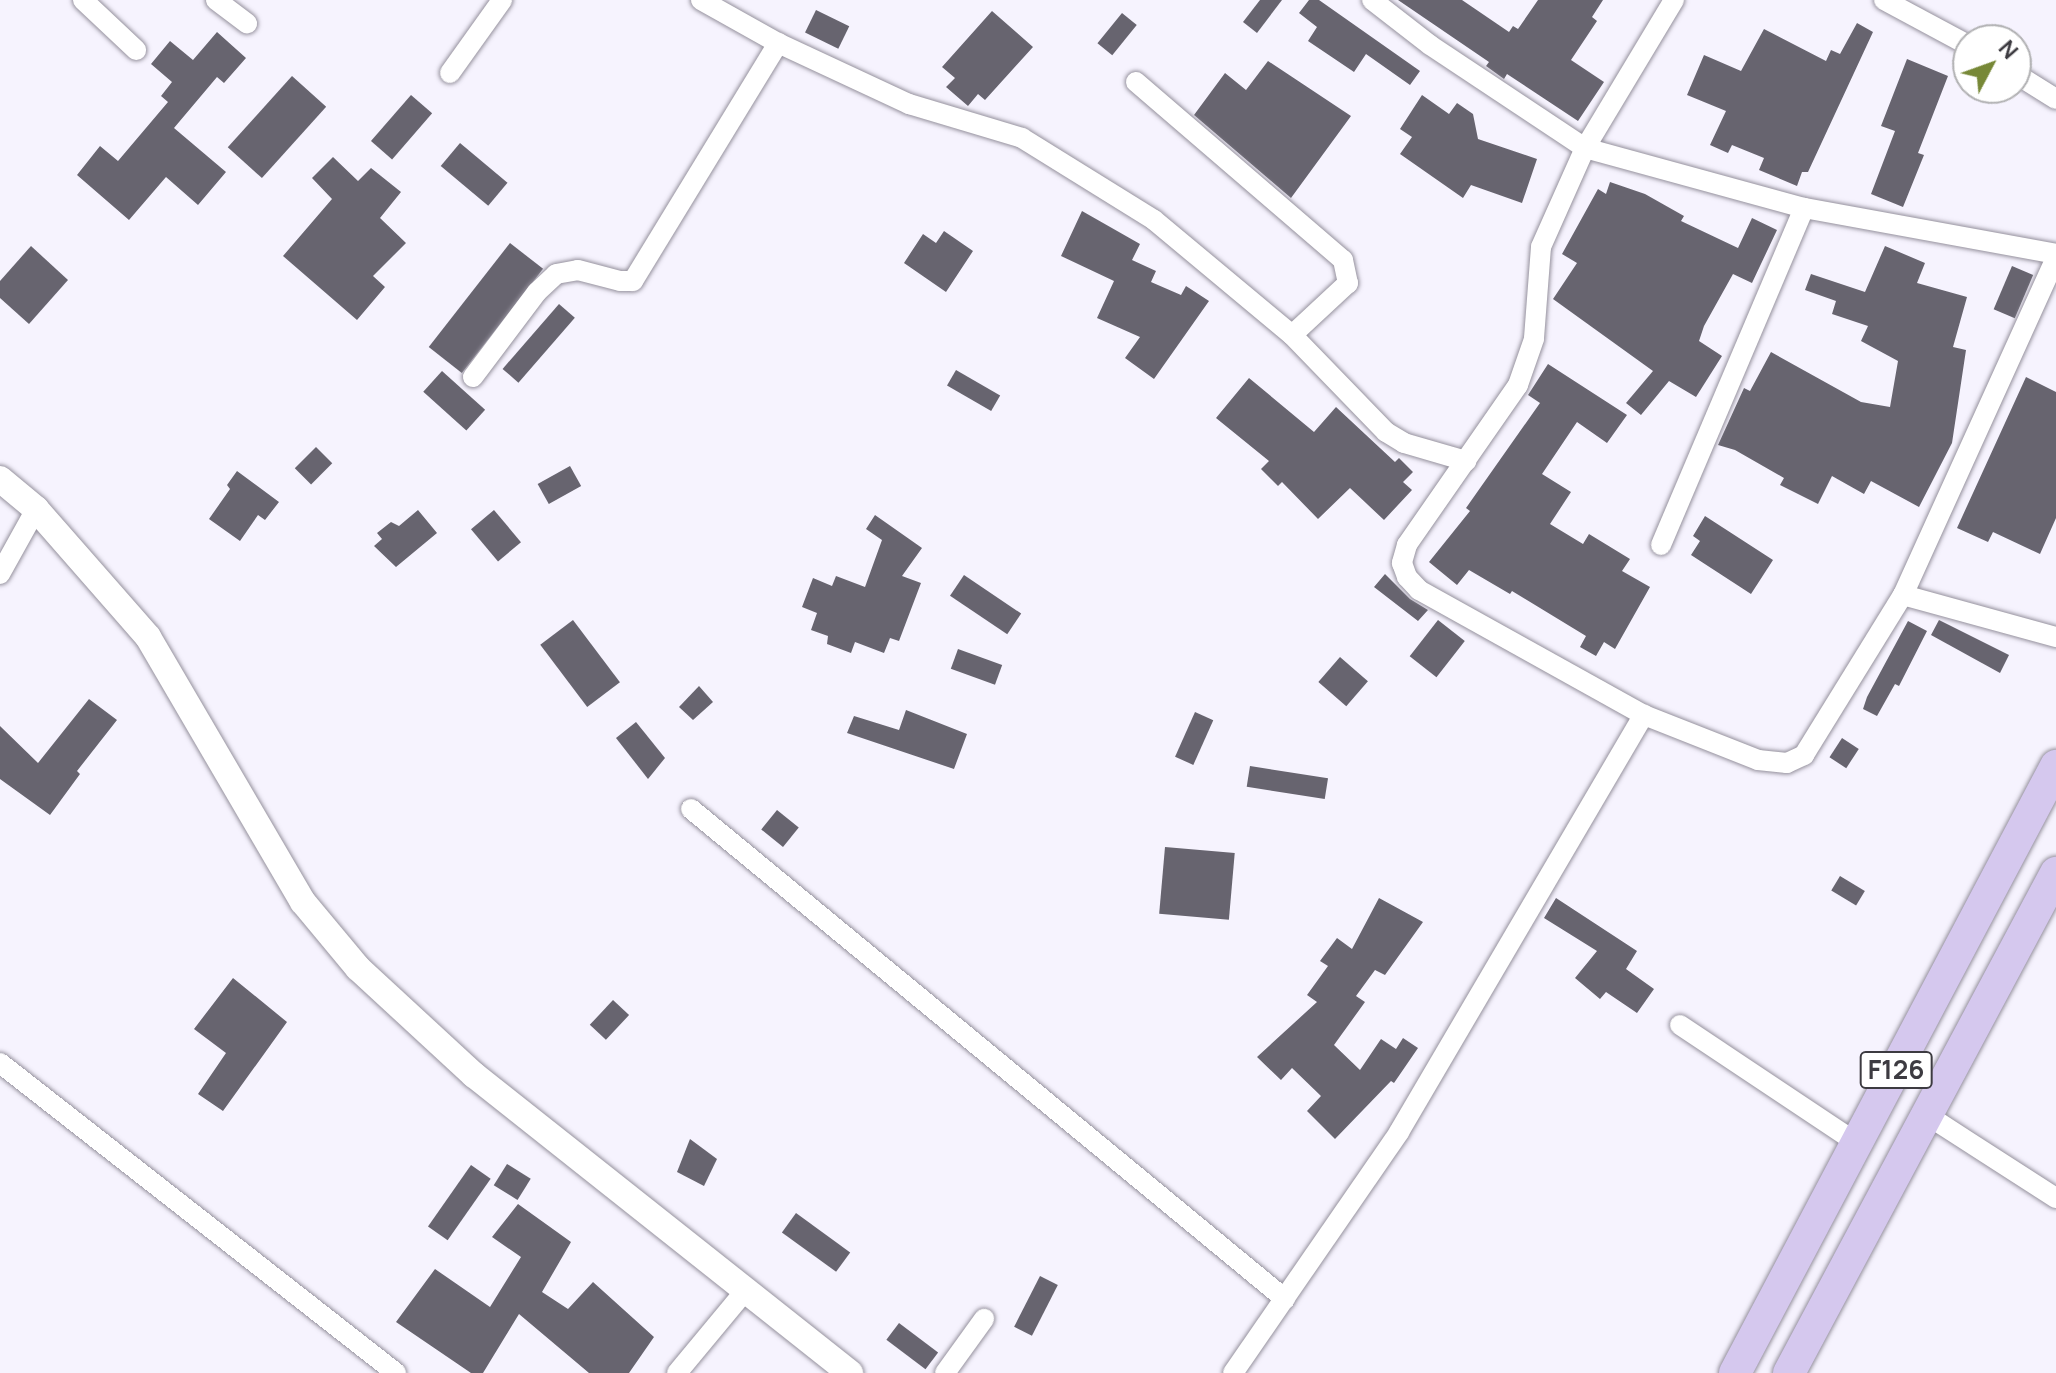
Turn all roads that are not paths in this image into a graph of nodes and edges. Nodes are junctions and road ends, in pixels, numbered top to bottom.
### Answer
1 (83, 0) edge
2 (216, 0) edge
3 (502, 0) edge
4 (701, 0) edge
5 (1372, 0) edge
6 (1674, 0) edge
7 (1884, 0) edge
8 (247, 23) dead end
9 (1952, 36) edge
10 (778, 43) junction
11 (136, 50) dead end
12 (450, 73) dead end
13 (1136, 82) dead end
14 (2032, 84) edge
15 (2056, 99) edge
16 (1585, 148) junction
17 (1804, 208) junction
18 (2056, 256) edge
19 (1292, 335) junction
20 (473, 377) dead end
21 (1466, 461) junction
22 (0, 479) edge
23 (36, 509) junction
24 (1661, 545) dead end
25 (0, 574) edge
26 (1903, 595) junction
27 (2056, 637) edge
28 (1644, 715) junction
29 (2056, 766) edge
30 (691, 809) dead end
31 (2001, 870) junction
32 (2051, 883) edge
33 (1680, 1025) dead end
34 (0, 1063) edge
35 (1927, 1115) junction
36 (1857, 1143) junction
37 (2056, 1198) edge
38 (746, 1290) junction
39 (1285, 1299) junction
40 (984, 1319) dead end
41 (396, 1373) edge
42 (677, 1373) edge
43 (850, 1373) edge
44 (945, 1373) edge
45 (1233, 1373) edge
46 (1735, 1373) edge
47 (1789, 1373) edge

1 - 11 street
2 - 8 street
3 - 12 street
4 - 10 street
5 - 16 street
6 - 16 street
7 - 9 street
10 - 19 street
10 - 20 street
13 - 19 street
14 - 15 street
16 - 17 street
16 - 21 street
17 - 18 street
17 - 24 street
18 - 26 street
19 - 21 street
21 - 28 street
22 - 23 street
23 - 25 street
23 - 38 street
26 - 27 street
26 - 28 street
28 - 39 street
29 - 31 main road, F126
30 - 39 street
31 - 32 main road
31 - 36 main road, F126
32 - 35 main road, F126
33 - 36 street
34 - 41 street
35 - 37 street
35 - 47 main road, F126
36 - 46 main road, F126
38 - 42 street
38 - 43 street
39 - 45 street
40 - 44 street

